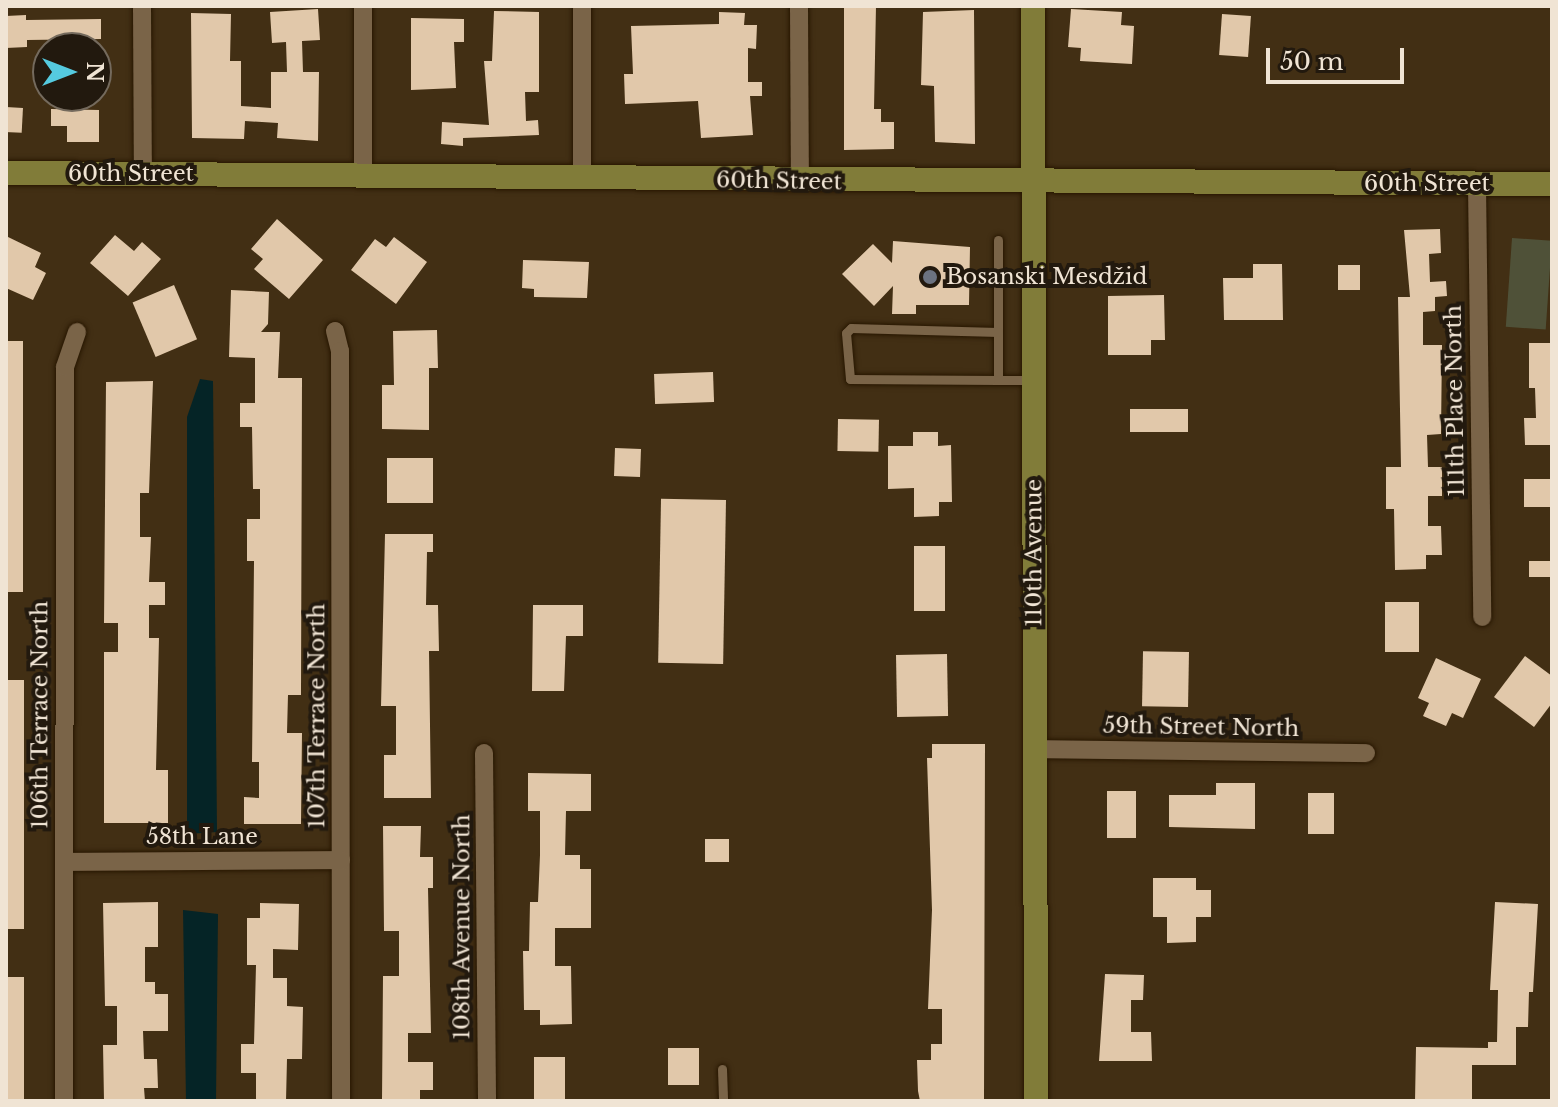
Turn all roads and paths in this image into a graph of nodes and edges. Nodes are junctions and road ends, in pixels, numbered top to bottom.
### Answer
1 (142, 6) edge
2 (363, 6) edge
3 (582, 6) edge
4 (799, 6) edge
5 (1033, 6) edge
6 (6, 173) edge
7 (143, 173) junction
8 (363, 177) junction
9 (582, 177) junction
10 (800, 181) junction
11 (1032, 184) junction
12 (1477, 184) junction
13 (1552, 184) edge
14 (998, 240) dead end
15 (335, 331) dead end
16 (77, 332) dead end
17 (998, 332) junction
18 (998, 380) junction
19 (1033, 380) junction
20 (1482, 617) dead end
21 (1036, 749) junction
22 (484, 753) dead end
23 (1366, 753) dead end
24 (341, 860) junction
25 (64, 862) junction
26 (722, 1069) dead end
27 (64, 1101) edge
28 (341, 1101) edge
29 (487, 1101) edge
30 (723, 1101) edge
31 (1036, 1101) edge

1 - 7 street
2 - 8 street
3 - 9 street
4 - 10 street
5 - 11 street, 110th Avenue
6 - 7 street, 60th Street
7 - 8 street, 60th Street
8 - 9 street, 60th Street
9 - 10 street, 60th Street
10 - 11 street, 60th Street
11 - 12 street, 60th Street
11 - 19 street, 110th Avenue
12 - 13 street, 60th Street
12 - 20 street, 111th Place North
14 - 17 lane
15 - 24 street, 107th Terrace North
16 - 25 street, 106th Terrace North
17 - 18 lane
17 - 18 lane
18 - 19 lane
19 - 21 street, 110th Avenue
21 - 23 street, 59th Street North
21 - 31 street, 110th Avenue
22 - 29 street, 108th Avenue North
24 - 25 street, 58th Lane
24 - 28 street, 107th Terrace North
25 - 27 street, 106th Terrace North
26 - 30 lane

